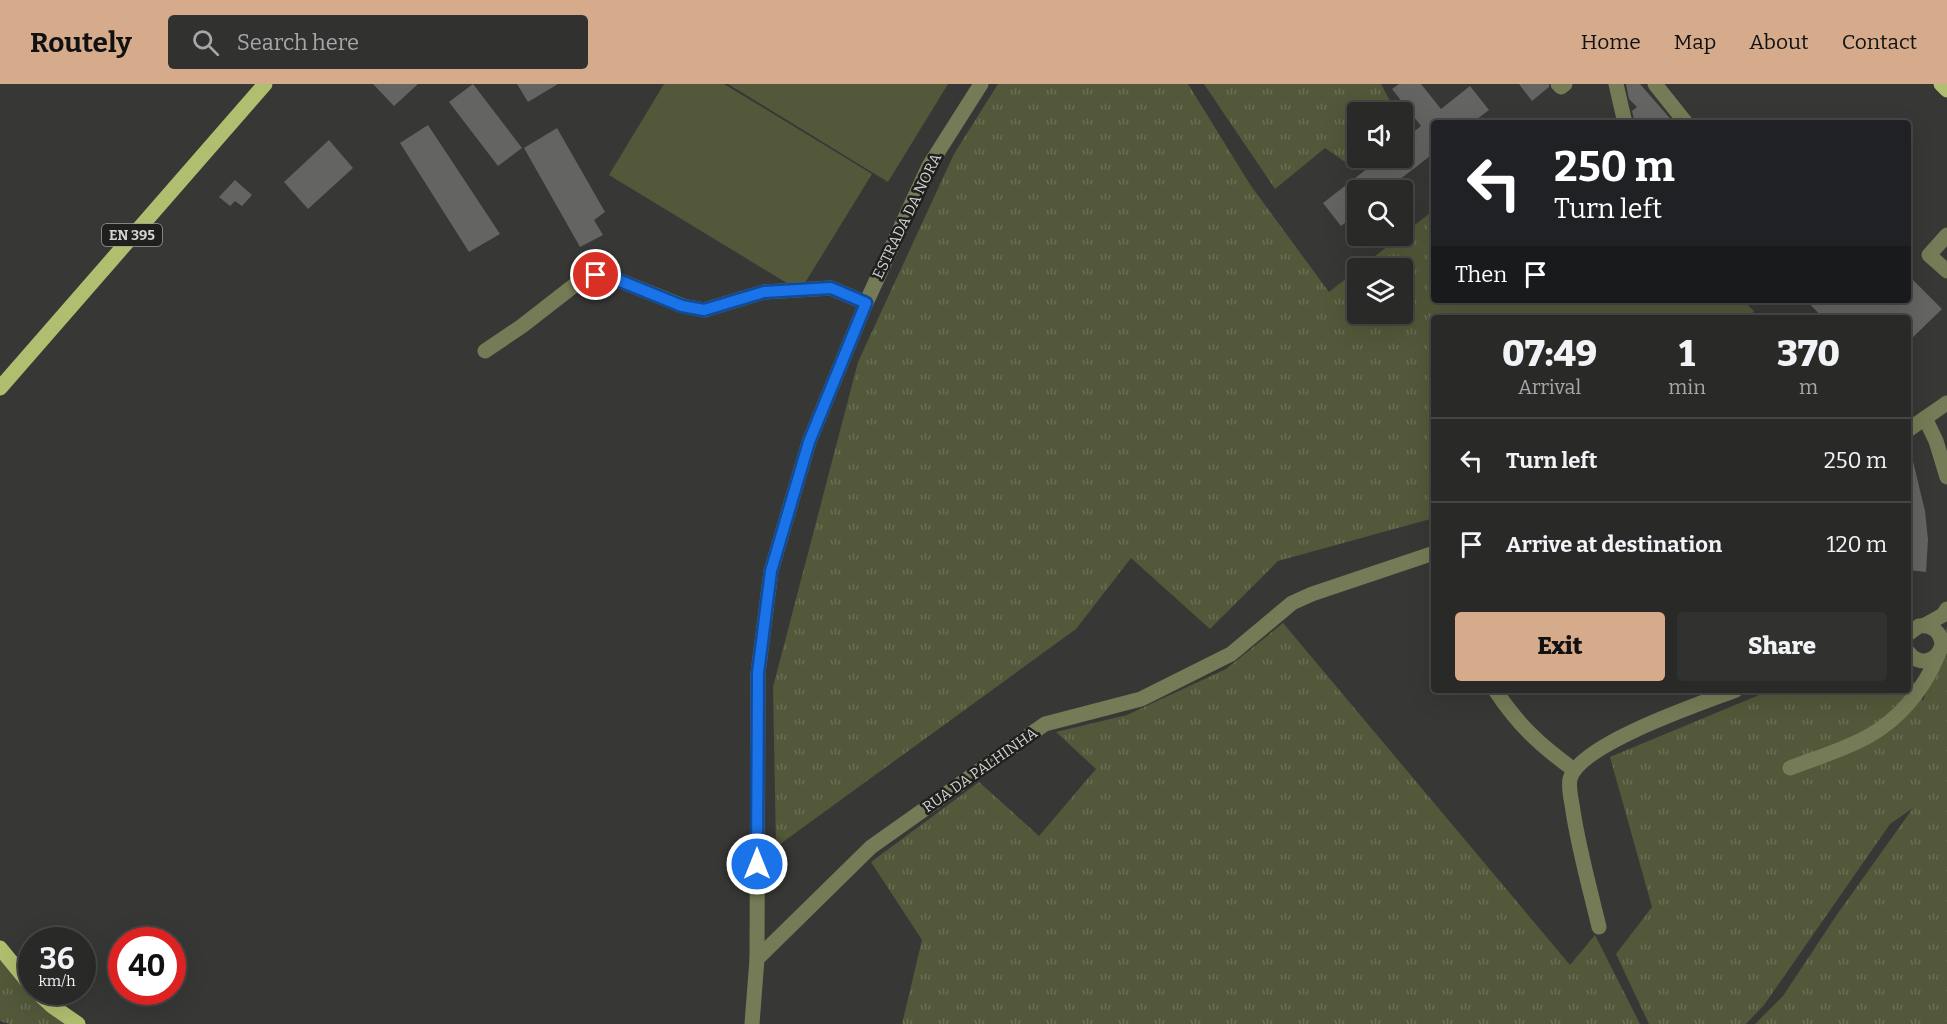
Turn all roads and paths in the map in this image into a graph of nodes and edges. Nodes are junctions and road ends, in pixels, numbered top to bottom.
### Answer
1 (265, 84) edge
2 (981, 84) edge
3 (1558, 84) edge
4 (1565, 84) edge
5 (1616, 84) edge
6 (1655, 84) edge
7 (1941, 84) edge
8 (1947, 90) edge
9 (1623, 120) edge
10 (1684, 120) edge
11 (1947, 235) edge
12 (1947, 272) edge
13 (866, 303) junction
14 (486, 351) dead end
15 (0, 388) edge
16 (1947, 403) edge
17 (1925, 418) junction
18 (1911, 428) edge
19 (1947, 477) edge
20 (1431, 554) edge
21 (1947, 609) edge
22 (1925, 625) junction
23 (1947, 627) edge
24 (1911, 630) edge
25 (1939, 652) junction
26 (1911, 655) edge
27 (1911, 658) edge
28 (1497, 693) edge
29 (1728, 693) edge
30 (1917, 694) junction
31 (1791, 768) dead end
32 (1574, 770) junction
33 (1599, 927) dead end
34 (0, 948) edge
35 (757, 959) junction
36 (18, 970) edge
37 (51, 1005) edge
38 (78, 1024) edge
39 (752, 1024) edge

1 - 15 main road, EN 395
2 - 13 street, ESTRADA DA NORA
3 - 4 street
5 - 9 street
6 - 10 street
7 - 8 main road
11 - 12 street
13 - 14 street
13 - 35 street, ESTRADA DA NORA
16 - 17 street
17 - 18 street
17 - 19 street
20 - 35 street, RUA DA PALHINHA
21 - 22 street
22 - 24 street
22 - 25 street
23 - 25 street
25 - 26 street
25 - 30 street
27 - 30 street
28 - 32 street
29 - 32 street
30 - 31 street
32 - 33 street
34 - 36 main road
35 - 39 street, ESTRADA DA NORA
37 - 38 main road

